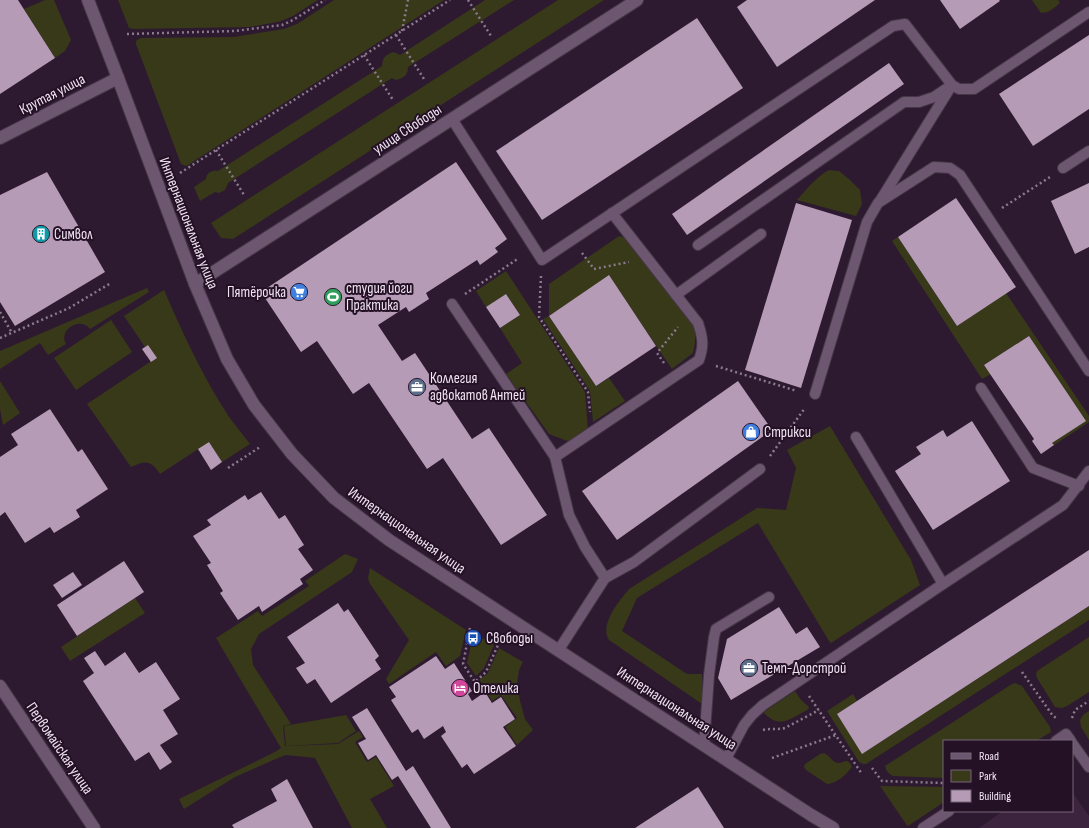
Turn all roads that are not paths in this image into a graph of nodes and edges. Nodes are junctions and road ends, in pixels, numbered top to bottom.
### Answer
1 (88, 0) edge
2 (637, 0) edge
3 (1089, 12) edge
4 (118, 78) junction
5 (952, 85) junction
6 (452, 119) junction
7 (0, 138) edge
8 (1089, 151) edge
9 (1063, 168) road end
10 (878, 203) junction
11 (612, 213) junction
12 (761, 234) dead end
13 (698, 245) dead end
14 (195, 284) junction
15 (676, 294) junction
16 (452, 304) road end
17 (1089, 371) edge
18 (981, 388) dead end
19 (815, 395) road end
20 (856, 437) dead end
21 (555, 457) junction
22 (760, 469) road end
23 (1089, 471) edge
24 (1079, 486) junction
25 (605, 578) junction
26 (942, 584) junction
27 (769, 597) dead end
28 (558, 651) junction
29 (0, 686) edge
30 (1057, 740) edge
31 (1070, 740) edge
32 (704, 744) junction
33 (1073, 745) edge
34 (726, 759) junction
35 (1089, 767) edge
36 (947, 812) edge
37 (94, 828) edge
38 (833, 828) edge
39 (923, 828) edge

1 - 4 street, Интернациональная улица
2 - 6 street, улица Свободы
3 - 5 lane
4 - 7 street, Крутая улица
4 - 14 street, Интернациональная улица
5 - 10 lane
5 - 11 lane
5 - 13 lane
6 - 11 lane
6 - 14 street, улица Свободы
8 - 9 lane
10 - 17 lane
10 - 19 lane
11 - 15 lane
12 - 15 lane
14 - 28 street, Интернациональная улица
15 - 21 lane
16 - 21 lane
18 - 24 lane
20 - 26 lane
21 - 25 lane
22 - 25 lane
23 - 24 lane
24 - 26 lane
25 - 28 lane
26 - 34 lane
27 - 32 lane
28 - 32 street, Интернациональная улица
29 - 37 street, Первомайская улица
30 - 31 lane
32 - 34 street, Интернациональная улица
33 - 35 lane
34 - 38 street, Интернациональная улица
36 - 39 lane

